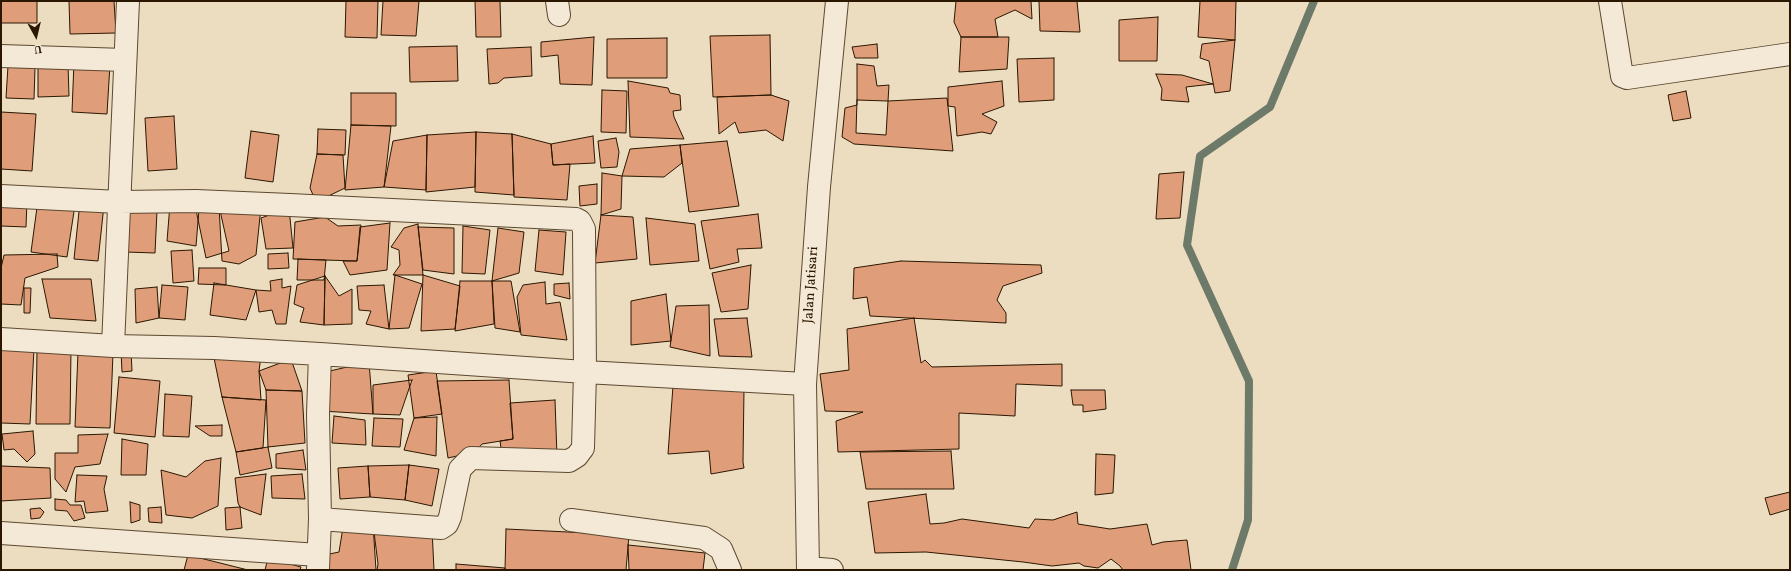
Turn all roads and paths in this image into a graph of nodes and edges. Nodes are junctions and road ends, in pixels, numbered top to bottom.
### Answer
1 (128, 1) edge
2 (837, 1) edge
3 (1610, 1) edge
4 (1790, 54) edge
5 (1, 56) edge
6 (126, 60) junction
7 (1, 196) edge
8 (119, 202) junction
9 (1, 339) edge
10 (113, 346) junction
11 (320, 354) junction
12 (585, 372) junction
13 (805, 384) junction
14 (320, 519) junction
15 (571, 520) dead end
16 (1, 533) edge
17 (318, 562) edge
18 (808, 569) edge
19 (730, 570) edge
20 (832, 570) edge

1 - 6 street
2 - 13 street, Jalan Jatisari
3 - 4 street
5 - 6 street
6 - 8 street
7 - 8 street
8 - 10 street
8 - 12 street
9 - 10 street
10 - 11 street
11 - 12 street
11 - 14 street
12 - 13 street
12 - 14 street
13 - 18 street, Jalan Jatisari
14 - 17 street
15 - 19 street
16 - 17 street
18 - 20 street

